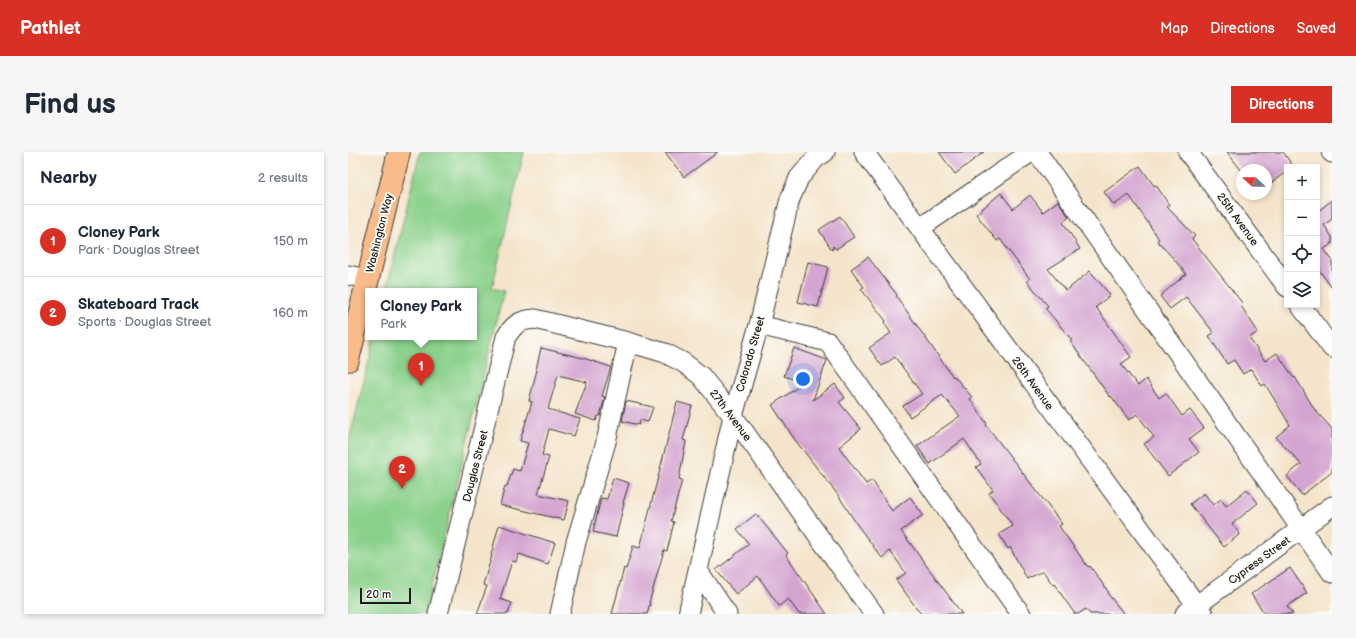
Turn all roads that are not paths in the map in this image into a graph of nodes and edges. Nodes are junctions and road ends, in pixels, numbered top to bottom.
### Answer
1 (399, 152) edge
2 (825, 152) edge
3 (864, 152) edge
4 (1031, 152) edge
5 (1037, 152) edge
6 (1188, 152) edge
7 (920, 228) junction
8 (358, 277) edge
9 (1284, 283) edge
10 (1302, 308) edge
11 (518, 322) joint
12 (759, 325) junction
13 (628, 342) junction
14 (1332, 348) edge
15 (348, 360) edge
16 (733, 416) junction
17 (1332, 506) edge
18 (1301, 529) junction
19 (699, 572) junction
20 (1332, 573) edge
21 (1195, 611) edge
22 (438, 614) edge
23 (560, 614) edge
24 (688, 614) edge
25 (727, 614) edge
26 (874, 614) edge
27 (1021, 614) edge

1 - 8 main road, Washington Way
2 - 12 street, Colorado Street
3 - 7 street, 26th Avenue
4 - 7 street
5 - 18 street
6 - 9 street, 25th Avenue
7 - 21 street, 26th Avenue
8 - 15 main road, Washington Way
10 - 14 street
11 - 13 street, 27th Avenue
11 - 22 street, Douglas Street
12 - 16 street, Colorado Street
12 - 27 street
13 - 16 street, 27th Avenue
13 - 23 street
16 - 19 street, Colorado Street
16 - 26 street, 27th Avenue
17 - 18 street, Cypress Street
18 - 20 street
18 - 21 street, Cypress Street
19 - 24 street, Colorado Street
19 - 25 street

